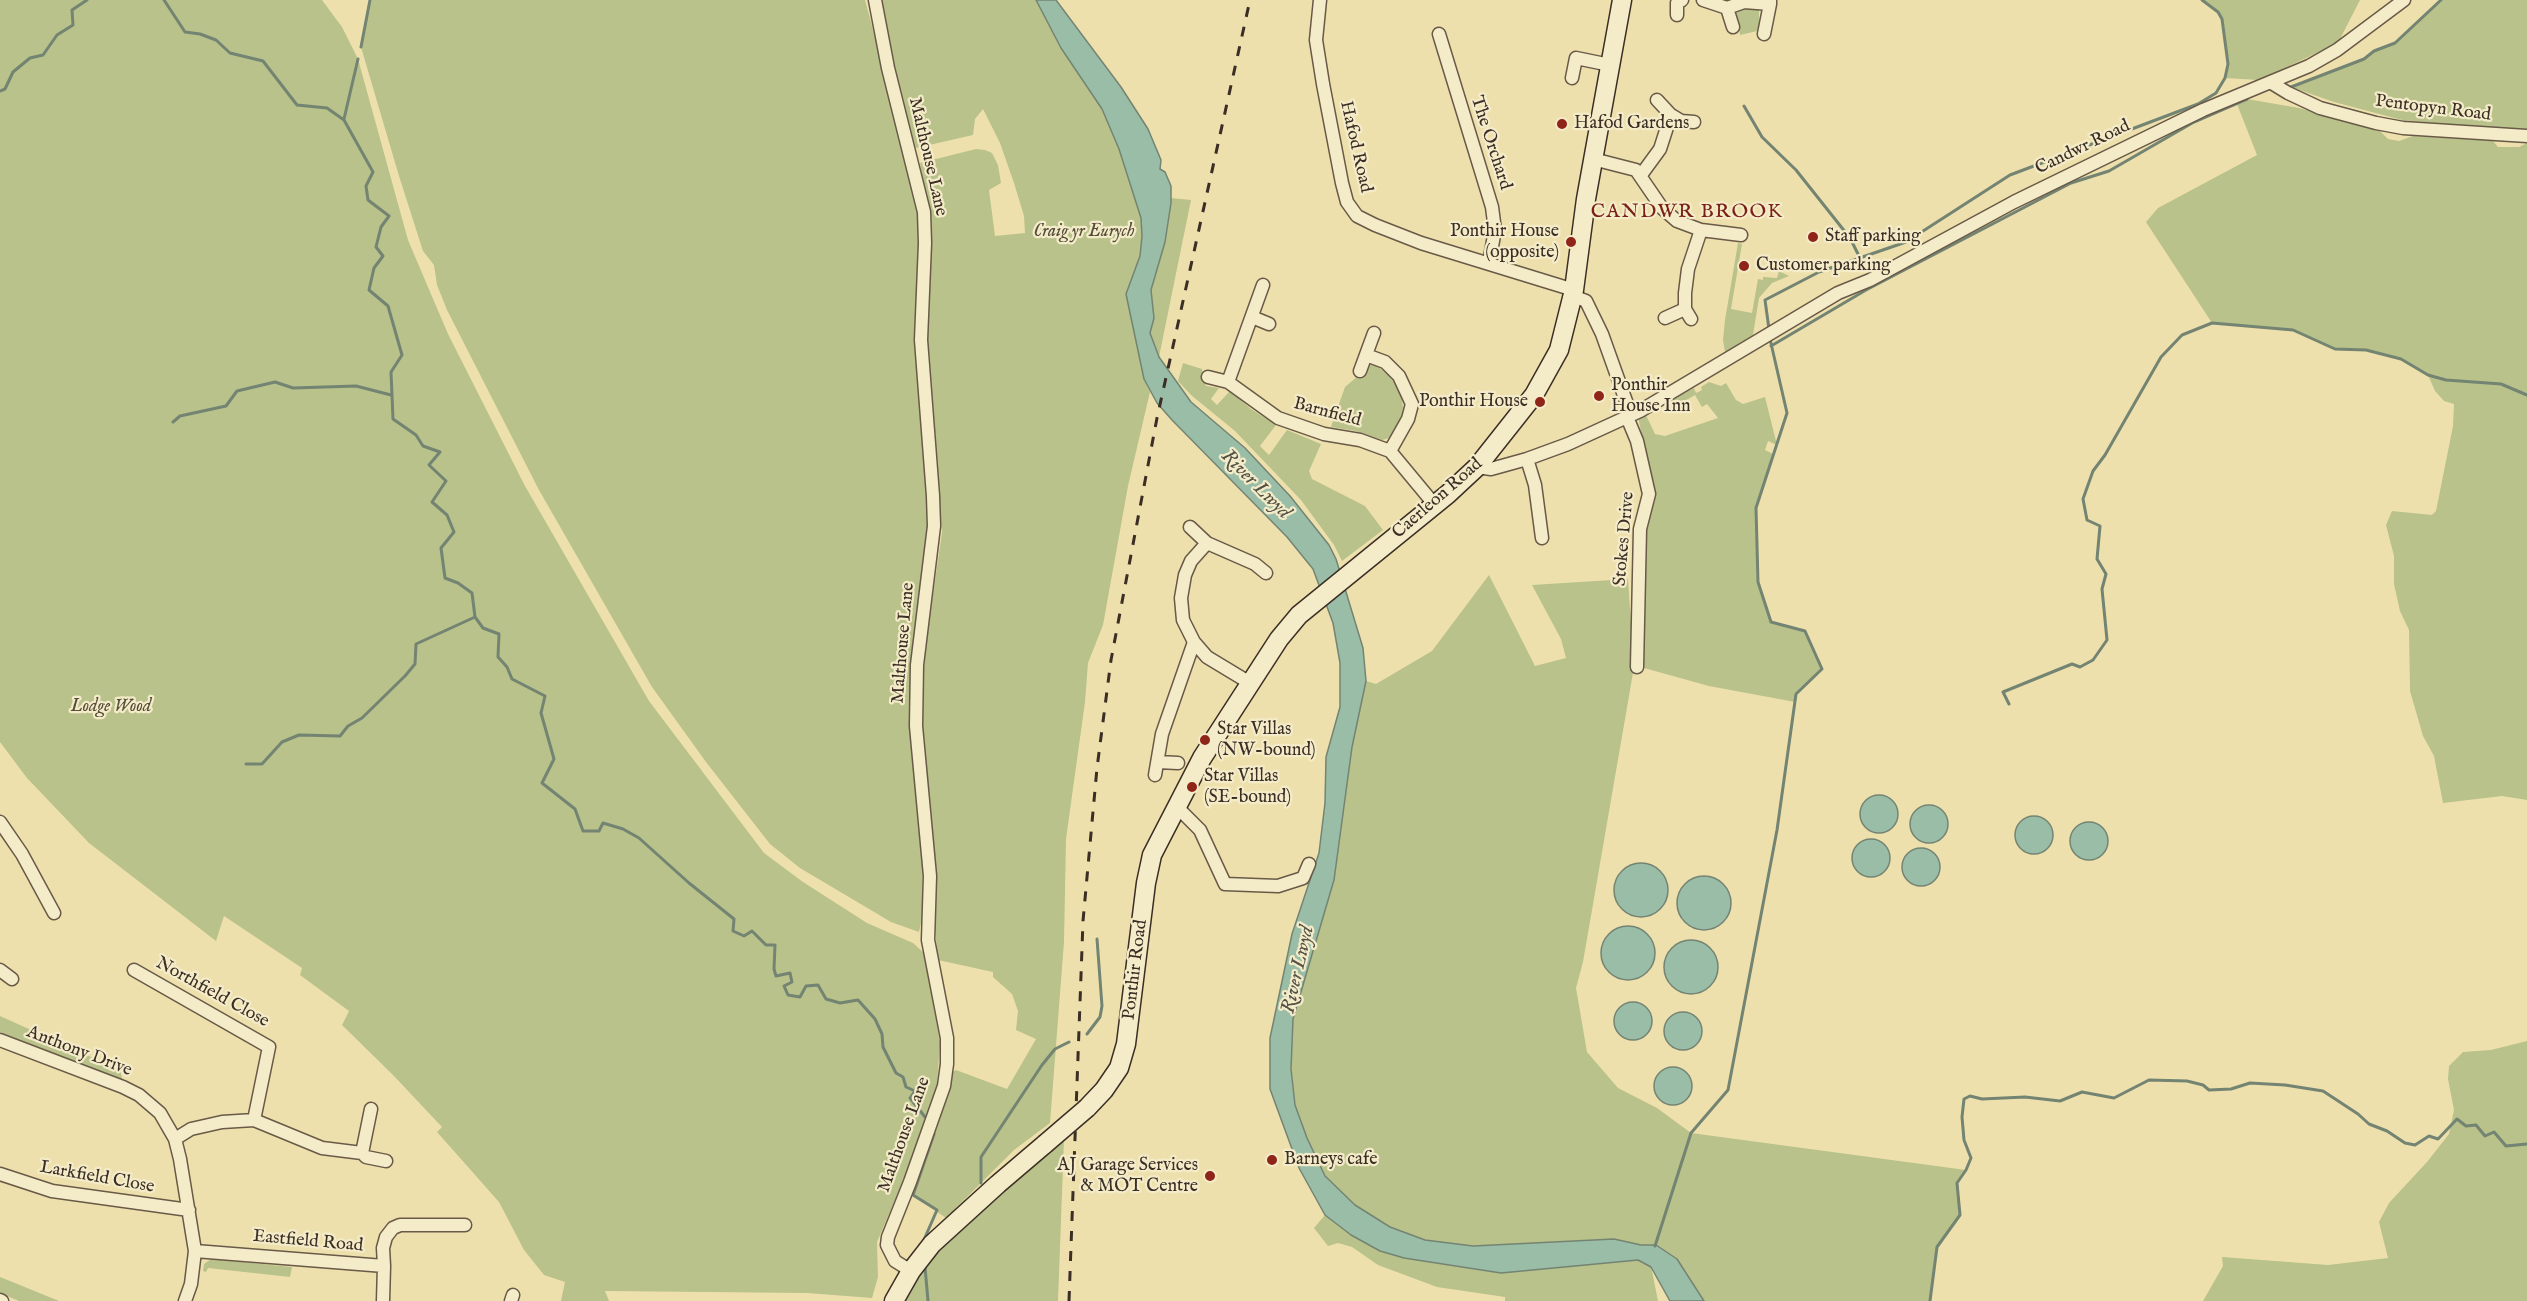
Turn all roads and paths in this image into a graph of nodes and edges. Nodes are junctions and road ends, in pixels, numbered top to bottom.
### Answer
1 (875, 0) edge
2 (1320, 0) edge
3 (1622, 0) edge
4 (1682, 0) edge
5 (1702, 0) edge
6 (2404, 0) edge
7 (1770, 2) edge
8 (1727, 8) junction
9 (1677, 15) dead end
10 (1733, 27) dead end
11 (1439, 34) dead end
12 (1764, 34) dead end
13 (1610, 65) junction
14 (1572, 78) dead end
15 (2270, 82) junction
16 (1657, 99) dead end
17 (1671, 115) junction
18 (1694, 122) dead end
19 (2527, 135) edge
20 (1593, 159) junction
21 (1641, 175) junction
22 (1701, 230) junction
23 (1741, 235) dead end
24 (1489, 263) junction
25 (1263, 285) dead end
26 (1573, 293) junction
27 (1252, 317) junction
28 (1665, 318) dead end
29 (1269, 324) dead end
30 (1374, 333) dead end
31 (1366, 355) junction
32 (1360, 371) dead end
33 (1208, 377) dead end
34 (1228, 382) junction
35 (1629, 416) junction
36 (1390, 451) junction
37 (1527, 459) junction
38 (1477, 467) junction
39 (1434, 504) junction
40 (1191, 527) dead end
41 (1542, 538) dead end
42 (1207, 543) junction
43 (1261, 552) dead end
44 (1252, 563) junction
45 (1266, 573) dead end
46 (1321, 598) joint
47 (1194, 642) junction
48 (1637, 667) dead end
49 (1250, 683) junction
50 (1158, 762) junction
51 (1178, 763) dead end
52 (1155, 775) dead end
53 (1176, 806) junction
54 (0, 822) edge
55 (1308, 864) dead end
56 (54, 913) dead end
57 (0, 970) edge
58 (134, 970) dead end
59 (12, 979) dead end
60 (0, 1040) edge
61 (371, 1109) dead end
62 (254, 1120) junction
63 (175, 1138) junction
64 (362, 1153) junction
65 (386, 1161) dead end
66 (0, 1174) edge
67 (189, 1210) junction
68 (465, 1225) dead end
69 (195, 1251) junction
70 (384, 1266) junction
71 (911, 1271) junction
72 (185, 1301) edge
73 (383, 1301) edge
74 (894, 1301) edge

1 - 71 street, Malthouse Lane
2 - 24 street, Hafod Road
3 - 13 main road, Caerleon Road
4 - 9 street
5 - 8 street
6 - 15 street, Candwr Road
7 - 8 street
7 - 12 street
8 - 10 street
11 - 24 street, The Orchard
13 - 14 street
13 - 20 main road, Caerleon Road
15 - 19 street, Pentopyn Road
15 - 35 street, Candwr Road
16 - 17 street
17 - 18 street
17 - 21 street
20 - 21 street
20 - 26 main road, Caerleon Road
21 - 22 street
22 - 23 street
22 - 28 street
24 - 26 street, Hafod Road
25 - 27 street
26 - 35 street, Stokes Drive
26 - 38 main road, Caerleon Road
27 - 29 street
27 - 34 street
30 - 31 street
31 - 32 street
31 - 36 street
33 - 34 street, Barnfield
34 - 36 street, Barnfield
35 - 37 street
35 - 48 street, Stokes Drive
36 - 39 street
37 - 38 street
37 - 41 street
38 - 39 main road, Caerleon Road
39 - 46 main road, Caerleon Road
40 - 42 street
42 - 44 street
42 - 47 street
43 - 44 street
44 - 45 street
46 - 49 main road, Ponthir Road
47 - 49 street
47 - 50 street
49 - 53 main road, Ponthir Road
50 - 51 street
50 - 52 street
53 - 55 street
53 - 71 main road, Ponthir Road, bridge
54 - 56 street
57 - 59 street
58 - 62 street, Northfield Close
60 - 63 street, Anthony Drive
61 - 64 street
62 - 63 street
62 - 64 street
63 - 67 street, Anthony Drive
64 - 65 street
66 - 67 street, Larkfield Close
67 - 69 street, Anthony Drive
68 - 70 street
69 - 70 street, Eastfield Road
69 - 72 street, Anthony Drive
70 - 73 street, Eastfield Road
71 - 74 main road, Ponthir Road

